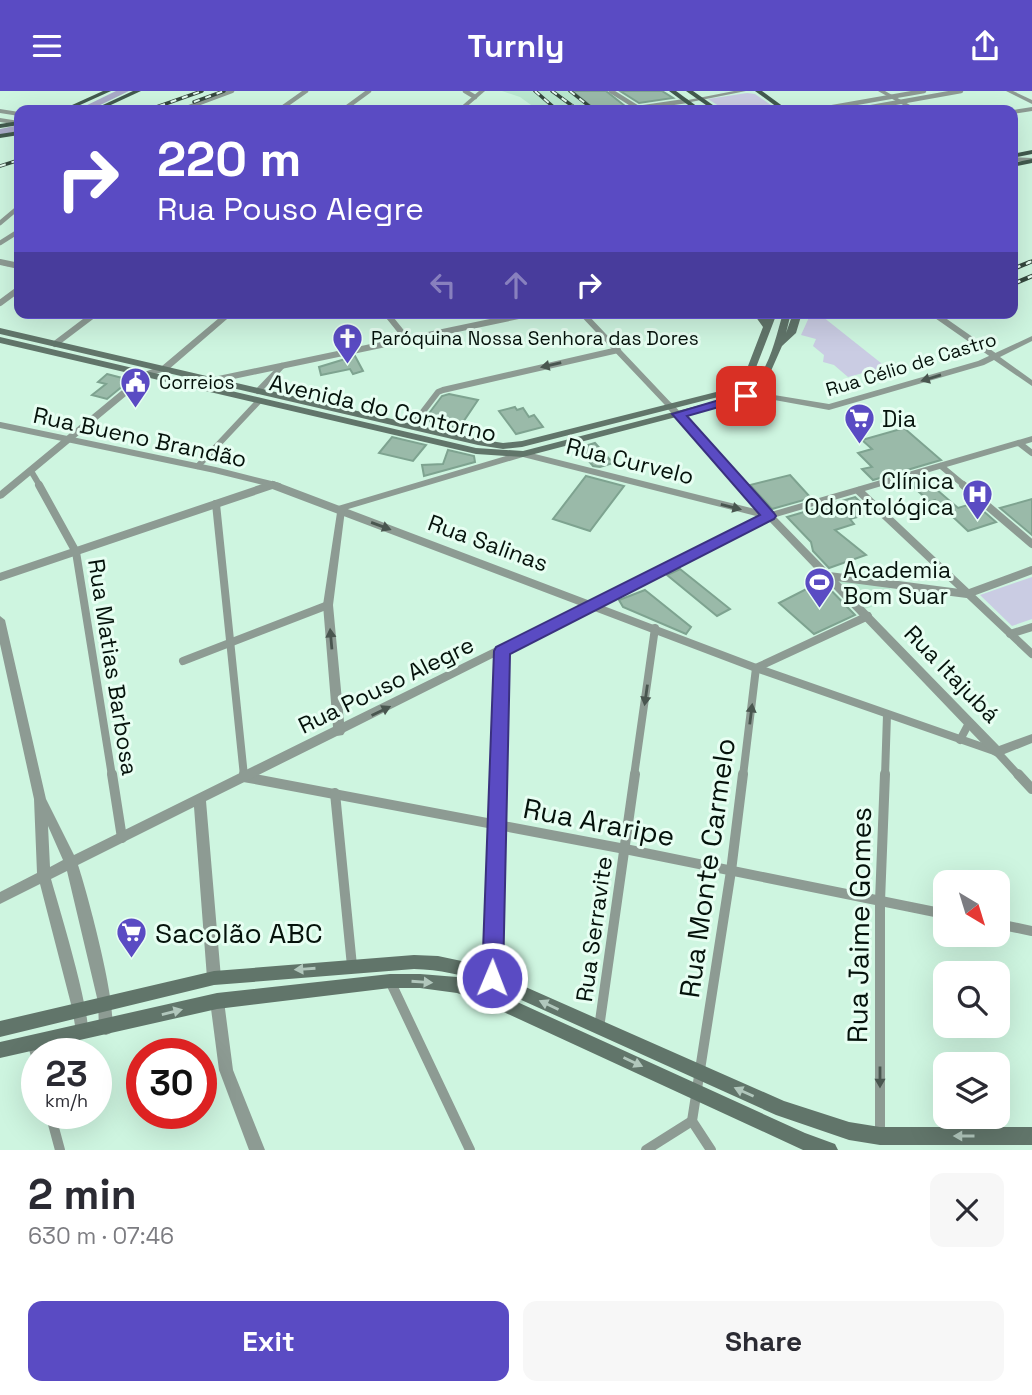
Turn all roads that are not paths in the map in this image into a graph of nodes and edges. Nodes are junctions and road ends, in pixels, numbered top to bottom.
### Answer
1 (108, 91) edge
2 (138, 91) edge
3 (232, 91) edge
4 (306, 91) edge
5 (369, 91) edge
6 (465, 91) edge
7 (482, 91) edge
8 (611, 91) edge
9 (673, 91) edge
10 (689, 91) edge
11 (743, 91) edge
12 (758, 91) edge
13 (881, 91) edge
14 (924, 91) edge
15 (961, 91) edge
16 (1009, 91) edge
17 (474, 97) junction
18 (891, 97) junction
19 (699, 98) junction
20 (686, 101) junction
21 (901, 102) junction
22 (1032, 102) edge
23 (76, 105) edge
24 (106, 105) edge
25 (194, 105) edge
26 (286, 105) edge
27 (350, 105) edge
28 (465, 105) edge
29 (633, 105) edge
30 (659, 105) edge
31 (692, 105) edge
32 (710, 105) edge
33 (778, 105) edge
34 (845, 105) edge
35 (884, 105) edge
36 (907, 105) edge
37 (14, 211) edge
38 (0, 223) edge
39 (88, 319) edge
40 (224, 319) edge
41 (391, 319) edge
42 (504, 319) edge
43 (588, 319) edge
44 (763, 319) edge
45 (771, 319) edge
46 (785, 319) edge
47 (796, 319) edge
48 (942, 319) edge
49 (768, 328) junction
50 (0, 331) edge
51 (1032, 338) edge
52 (407, 339) junction
53 (0, 340) edge
54 (55, 344) junction
55 (777, 346) junction
56 (618, 350) junction
57 (996, 357) junction
58 (282, 366) junction
59 (165, 373) junction
60 (147, 374) junction
61 (214, 380) junction
62 (1032, 384) edge
63 (756, 390) junction
64 (259, 396) junction
65 (669, 405) junction
66 (678, 414) junction
67 (0, 425) edge
68 (412, 426) junction
69 (70, 439) junction
70 (1032, 439) edge
71 (1019, 443) junction
72 (522, 449) junction
73 (1032, 453) edge
74 (198, 466) junction
75 (942, 466) junction
76 (31, 471) junction
77 (272, 485) junction
78 (859, 491) junction
79 (0, 496) edge
80 (216, 505) junction
81 (341, 508) junction
82 (769, 516) junction
83 (1032, 544) edge
84 (76, 552) junction
85 (1032, 571) edge
86 (829, 576) junction
87 (0, 577) edge
88 (967, 593) junction
89 (593, 604) junction
90 (328, 605) junction
91 (867, 616) junction
92 (0, 620) edge
93 (1032, 627) edge
94 (655, 628) junction
95 (1010, 634) junction
96 (229, 645) junction
97 (502, 651) junction
98 (1032, 654) edge
99 (183, 661) dead end
100 (756, 668) junction
101 (887, 715) junction
102 (969, 723) junction
103 (339, 732) junction
104 (1032, 738) edge
105 (960, 740) junction
106 (997, 752) junction
107 (244, 777) junction
108 (1032, 789) edge
109 (335, 793) junction
110 (40, 799) junction
111 (200, 799) junction
112 (496, 825) junction
113 (122, 838) junction
114 (625, 849) junction
115 (71, 863) junction
116 (731, 871) junction
117 (44, 876) junction
118 (0, 898) edge
119 (880, 901) junction
120 (933, 912) edge
121 (1010, 926) edge
122 (1032, 931) edge
123 (352, 966) junction
124 (214, 978) junction
125 (492, 978) junction
126 (390, 981) junction
127 (217, 1001) junction
128 (106, 1002) junction
129 (79, 1008) junction
130 (106, 1028) junction
131 (599, 1028) junction
132 (0, 1029) edge
133 (82, 1033) junction
134 (54, 1038) edge
135 (21, 1045) edge
136 (0, 1051) edge
137 (701, 1073) junction
138 (695, 1092) junction
139 (692, 1121) junction
140 (54, 1129) edge
141 (880, 1136) junction
142 (1032, 1136) edge
143 (60, 1150) edge
144 (257, 1150) edge
145 (470, 1150) edge
146 (646, 1150) edge
147 (710, 1150) edge
148 (829, 1150) edge

1 - 23 main road
2 - 24 main road
3 - 25 street
4 - 26 street
5 - 27 street
6 - 17 street
7 - 17 street
8 - 29 street
9 - 20 main road
10 - 19 main road
11 - 19 street
12 - 33 main road
13 - 18 street
14 - 18 street
15 - 21 street
16 - 22 street
17 - 28 street
18 - 21 street
18 - 34 street
19 - 20 street
19 - 32 main road
20 - 30 street
20 - 31 main road
21 - 35 street
21 - 36 street
37 - 38 street
39 - 54 street
40 - 59 street
41 - 52 street
42 - 52 street
43 - 56 street, Rua Itajubá
44 - 49 main road
45 - 49 main road, Avenida do Contorno
46 - 55 main road
47 - 55 main road
48 - 57 street
49 - 65 main road, Avenida do Contorno
50 - 54 main road, Avenida do Contorno
51 - 57 street, Rua Célio de Castro
52 - 58 street
53 - 60 main road, Avenida do Contorno
54 - 59 main road, Avenida do Contorno
55 - 63 main road
56 - 65 street, Rua Itajubá
56 -> 68 street
57 - 62 street
57 -> 63 street, Rua Célio de Castro
58 - 61 street
58 - 64 street
59 - 60 main road, Avenida do Contorno
59 - 61 main road, Avenida do Contorno
59 - 64 main road, Avenida do Contorno
60 - 69 street
61 - 64 main road, Avenida do Contorno
63 - 66 main road, Avenida do Contorno
64 - 68 main road, Avenida do Contorno
64 - 72 main road, Avenida do Contorno
64 - 74 street
65 - 66 street, Rua Itajubá
65 - 72 main road, Avenida do Contorno
66 - 72 main road, Avenida do Contorno
66 - 82 street, Rua Itajubá
67 - 69 street, Rua Bueno Brandão
68 - 72 main road, Avenida do Contorno
69 - 74 street, Rua Bueno Brandão
69 - 76 street
70 - 71 street, Rua Pouso Alegre
71 - 73 street
71 - 75 street, Rua Pouso Alegre
72 - 81 street
72 -> 82 street, Rua Curvelo
74 - 77 street, Rua Bueno Brandão
75 - 78 street, Rua Pouso Alegre
75 - 83 street
76 - 79 street
76 - 84 street, Rua Matias Barbosa
77 - 80 street
77 - 81 street, Rua Salinas
78 - 82 street, Rua Pouso Alegre
78 - 88 street
80 - 84 street
80 - 96 street
81 -> 89 street, Rua Salinas
81 - 90 street
82 - 86 street, Rua Itajubá
82 - 89 street, Rua Pouso Alegre
84 - 87 street
84 - 113 street, Rua Matias Barbosa
85 - 88 street
86 - 88 street
86 - 91 street, Rua Itajubá
88 - 95 street
89 - 94 street, Rua Salinas
89 - 97 street, Rua Pouso Alegre
90 - 96 street
103 -> 90 street
91 - 100 street
91 - 102 street, Rua Itajubá
92 - 110 street
93 - 95 street
94 - 100 street, Rua Salinas
94 -> 114 street, Rua Serravite
95 - 98 street
96 - 99 street
96 - 107 street
103 -> 97 street, Rua Pouso Alegre
97 - 112 street
100 - 101 street, Rua Salinas
116 -> 100 street, Rua Monte Carmelo
101 - 105 street, Rua Salinas
101 - 119 street, Rua Jaime Gomes
102 - 105 street
102 - 106 street, Rua Itajubá
103 - 107 street, Rua Pouso Alegre
104 - 106 street
105 - 106 street, Rua Salinas
106 - 108 street, Rua Itajubá
107 - 109 street, Rua Araripe
107 - 111 street, Rua Pouso Alegre
109 - 112 street, Rua Araripe
109 - 123 street
110 - 115 street
110 - 117 street
111 - 113 street, Rua Pouso Alegre
111 - 124 street
112 - 114 street, Rua Araripe
112 - 125 street
113 - 115 street, Rua Pouso Alegre
114 - 116 street, Rua Araripe
114 - 131 street, Rua Serravite
115 - 117 street, Rua Pouso Alegre
115 - 128 street
116 - 119 street, Rua Araripe
116 - 137 street, Rua Monte Carmelo
117 - 118 street, Rua Pouso Alegre
117 - 129 street
119 - 120 street, Rua Araripe
119 -> 141 street, Rua Jaime Gomes
121 - 122 street
123 -> 124 main road
123 - 125 main road
124 - 128 main road
131 -> 125 main road
126 - 127 main road
126 -> 138 main road
126 - 145 street
130 -> 127 main road
127 - 144 street
128 - 129 main road
128 - 130 street
129 - 132 main road
129 - 133 street
130 - 133 main road
131 - 137 main road
133 - 134 main road
135 - 136 main road
137 - 138 street, Rua Monte Carmelo
141 -> 137 main road
138 - 139 street, Rua Monte Carmelo
138 - 148 main road
139 - 146 street
139 - 147 street
140 - 143 street
142 -> 141 main road

